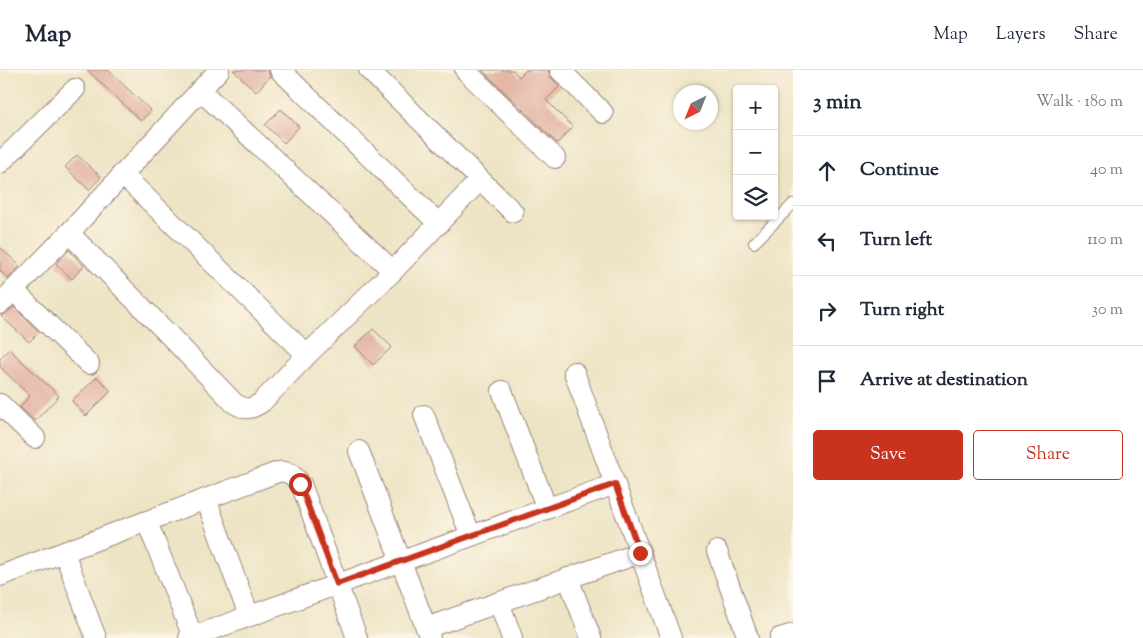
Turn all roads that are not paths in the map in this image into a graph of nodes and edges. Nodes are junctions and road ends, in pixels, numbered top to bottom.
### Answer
1 (219, 70) edge
2 (280, 70) edge
3 (465, 70) edge
4 (560, 70) edge
5 (373, 71) edge
6 (75, 89) dead end
7 (200, 90) junction
8 (604, 113) dead end
9 (555, 158) dead end
10 (0, 163) edge
11 (122, 174) junction
12 (480, 180) junction
13 (793, 204) edge
14 (513, 212) dead end
15 (439, 224) junction
16 (69, 233) junction
17 (754, 243) dead end
18 (393, 271) junction
19 (7, 297) edge
20 (307, 355) junction
21 (89, 364) dead end
22 (574, 372) dead end
23 (502, 391) dead end
24 (0, 404) edge
25 (424, 415) dead end
26 (34, 438) dead end
27 (359, 451) dead end
28 (615, 484) junction
29 (206, 499) junction
30 (547, 509) junction
31 (147, 522) junction
32 (471, 536) junction
33 (717, 551) dead end
34 (64, 552) junction
35 (640, 553) junction
36 (401, 562) junction
37 (0, 576) edge
38 (568, 578) junction
39 (337, 584) junction
40 (499, 602) junction
41 (249, 616) junction
42 (428, 633) edge
43 (793, 634) edge
44 (191, 637) edge
45 (96, 638) edge
46 (357, 638) edge
47 (512, 638) edge
48 (591, 638) edge
49 (670, 638) edge
50 (748, 638) edge
51 (780, 638) edge

1 - 7 street
2 - 15 street
3 - 9 street
4 - 8 street
5 - 12 street
6 - 10 street
7 - 11 street
7 - 18 street
11 - 16 street
11 - 20 street
12 - 14 street
12 - 15 street
13 - 17 lane
15 - 18 street
16 - 19 street
16 - 20 street
18 - 20 street
19 - 21 street
22 - 28 street
23 - 30 street
24 - 26 street
25 - 32 street
27 - 36 street
28 - 30 street
28 - 35 street
29 - 31 street
29 - 39 street
29 - 41 street
30 - 32 street
31 - 34 street
31 - 44 street
32 - 36 street
33 - 50 street
34 - 37 street
34 - 45 street
35 - 38 street
35 - 49 street
36 - 39 street
36 - 42 street
38 - 40 street
38 - 48 street
39 - 41 street
39 - 46 street
40 - 42 street
40 - 47 street
41 - 44 street
43 - 51 street

